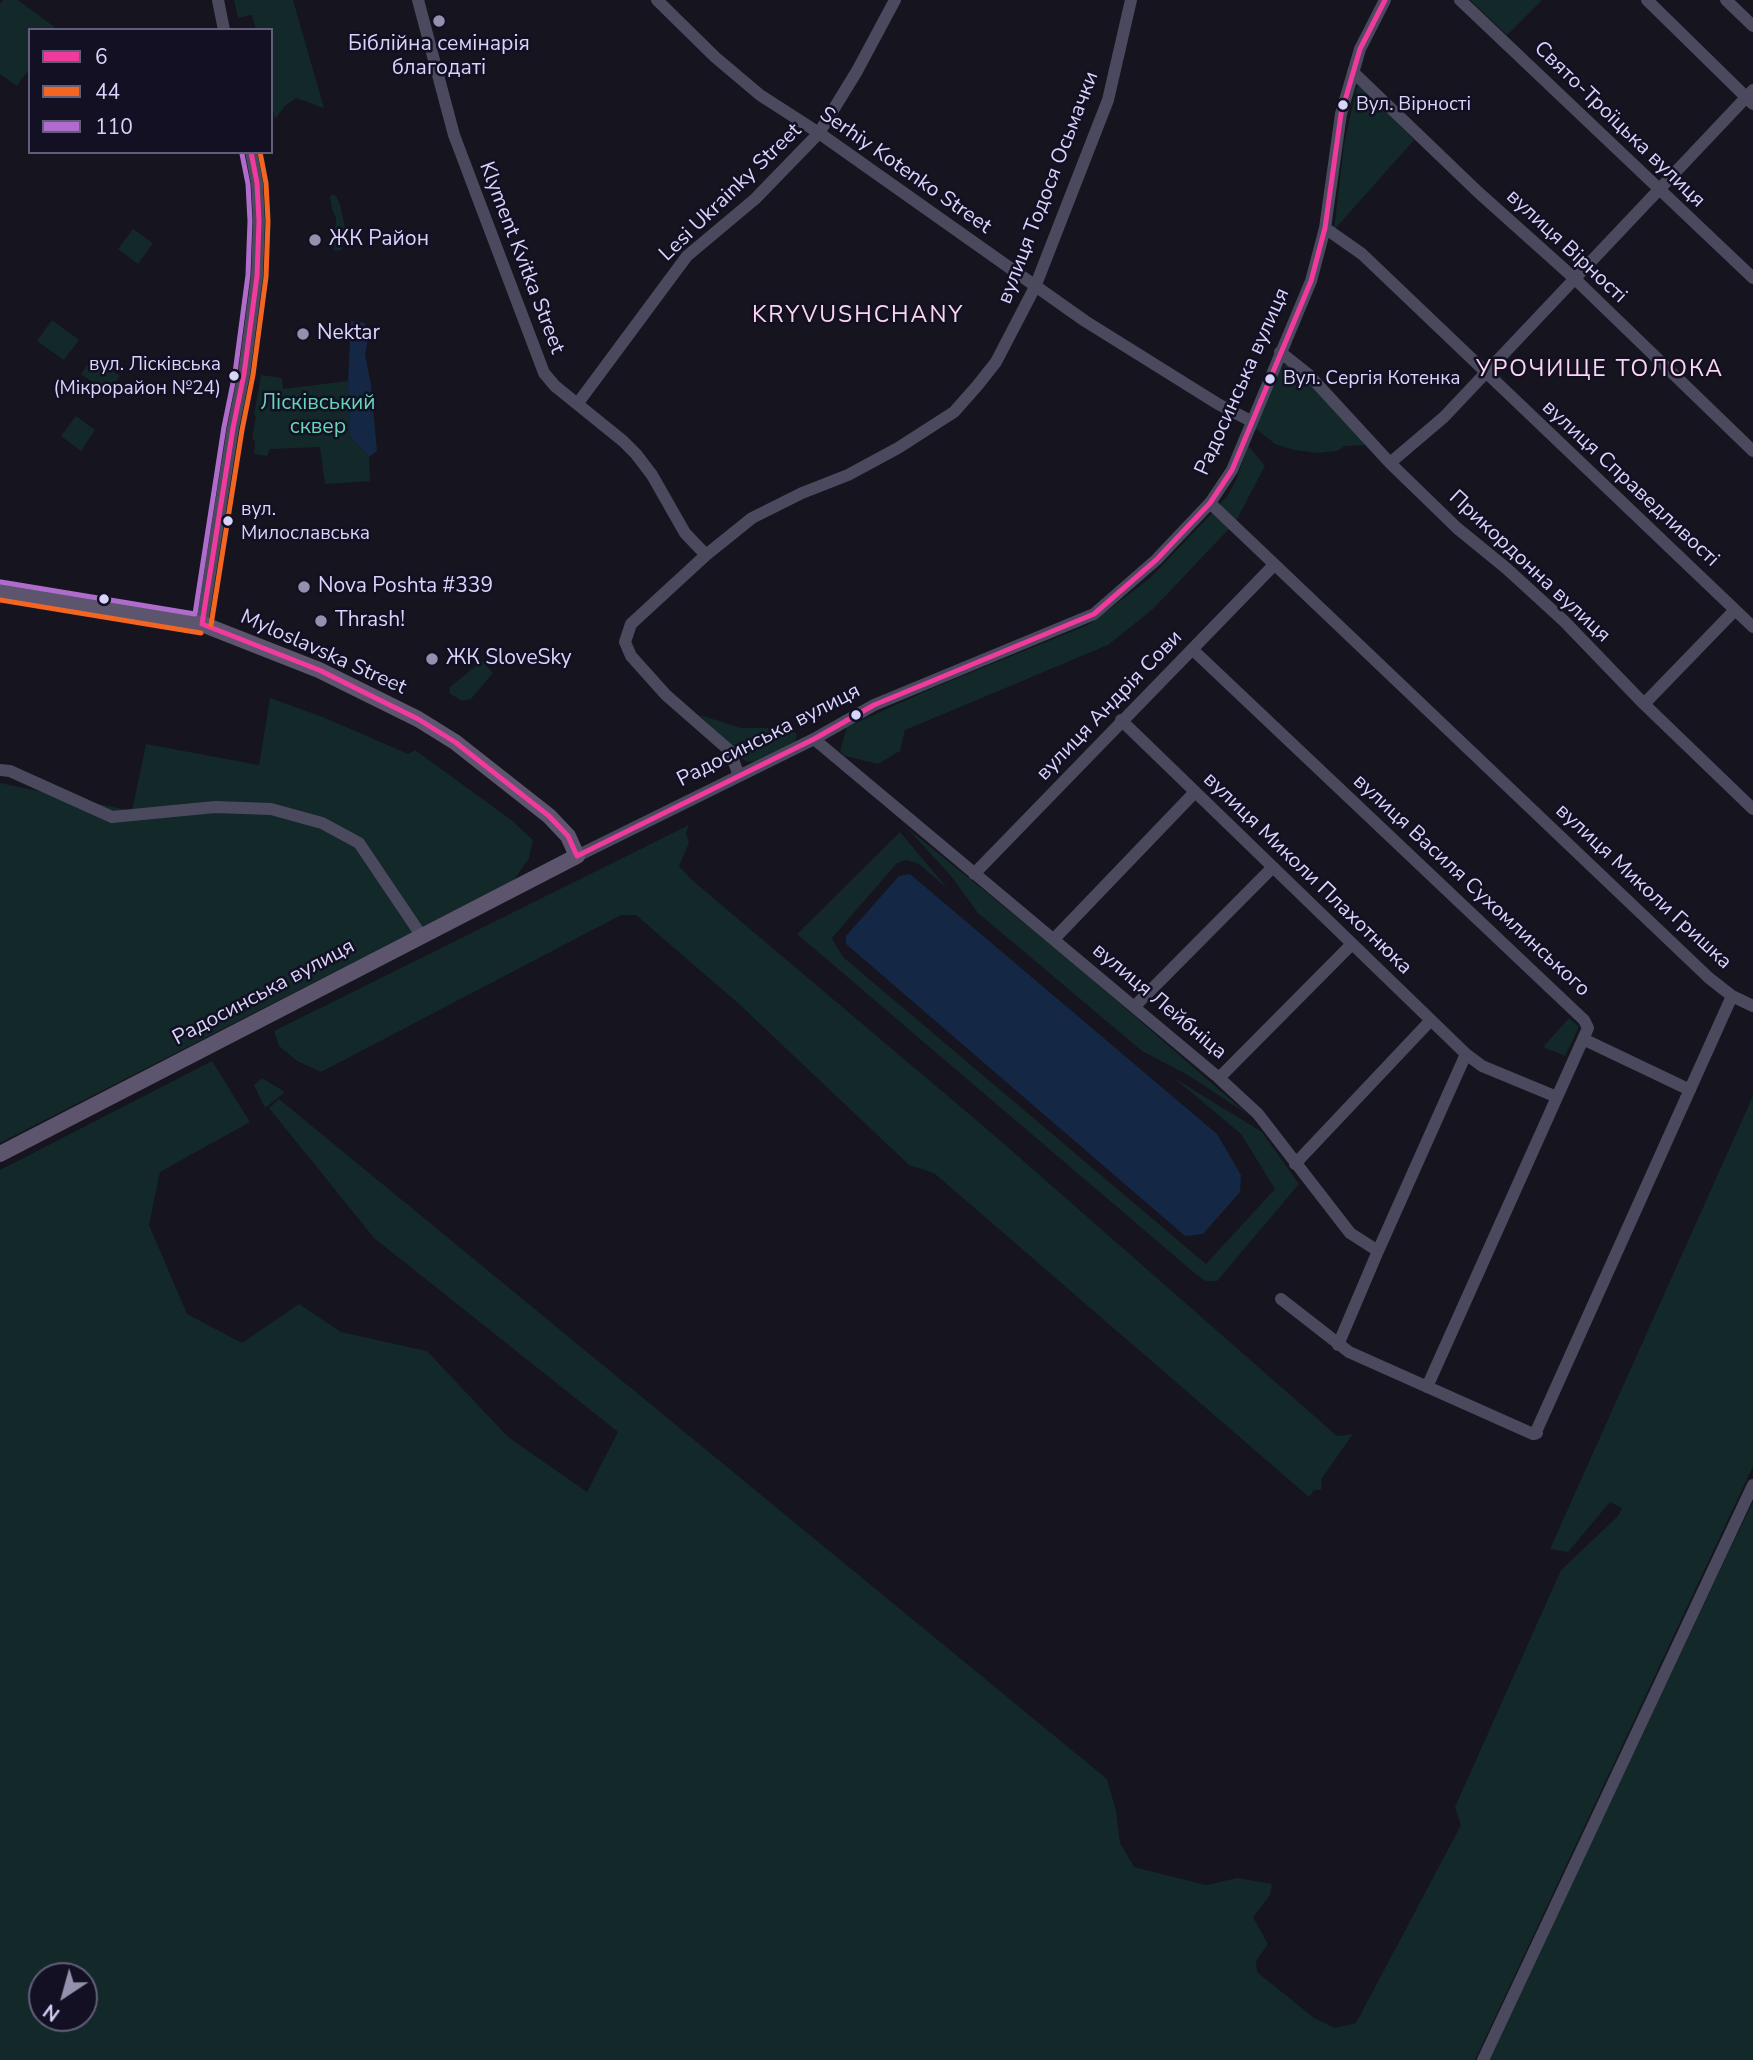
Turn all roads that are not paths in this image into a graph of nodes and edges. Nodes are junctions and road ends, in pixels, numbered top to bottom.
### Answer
1 (218, 0) edge
2 (418, 0) edge
3 (657, 0) edge
4 (894, 0) edge
5 (1131, 0) edge
6 (1385, 0) edge
7 (1460, 0) edge
8 (1647, 0) edge
9 (1726, 0) edge
10 (1753, 26) edge
11 (224, 28) edge
12 (1353, 72) junction
13 (1751, 97) edge
14 (819, 133) junction
15 (251, 154) edge
16 (1658, 190) junction
17 (1325, 228) junction
18 (1574, 278) junction
19 (1753, 278) edge
20 (1035, 287) junction
21 (1280, 352) junction
22 (1485, 373) junction
23 (578, 403) junction
24 (1251, 421) junction
25 (1753, 451) edge
26 (1390, 463) junction
27 (1210, 503) junction
28 (706, 555) junction
29 (1274, 565) junction
30 (0, 591) edge
31 (1735, 610) junction
32 (202, 624) junction
33 (1753, 627) edge
34 (1192, 649) junction
35 (1644, 704) junction
36 (1121, 720) junction
37 (814, 738) junction
38 (0, 770) edge
39 (739, 776) junction
40 (1195, 792) junction
41 (1753, 809) edge
42 (577, 856) junction
43 (1273, 867) junction
44 (974, 874) junction
45 (421, 935) junction
46 (1054, 939) junction
47 (1352, 943) junction
48 (1732, 996) junction
49 (1135, 1006) junction
50 (1753, 1006) edge
51 (1431, 1020) junction
52 (1583, 1040) junction
53 (1466, 1054) junction
54 (1219, 1078) junction
55 (1690, 1090) junction
56 (1557, 1097) junction
57 (0, 1154) edge
58 (1295, 1164) junction
59 (1378, 1251) junction
60 (1281, 1299) dead end
61 (1338, 1345) junction
62 (1427, 1387) junction
63 (1753, 1485) edge
64 (1483, 2060) edge

1 - 11 street
2 - 23 street, Klyment Kvitka Street
3 - 14 street, Serhiy Kotenko Street
4 - 14 street, Lesi Ukrainky Street
5 - 20 street, вулиця Тодося Осьмачки
6 - 12 street, Радосинська вулиця
7 - 16 street, Свято-Троїцька вулиця
8 - 13 street
9 - 10 street
12 - 17 street, Радосинська вулиця
12 - 18 street, вулиця Вірності
13 - 16 street
14 - 20 street, Serhiy Kotenko Street
14 - 23 street, Lesi Ukrainky Street
15 - 32 street
16 - 18 street
16 - 19 street, Свято-Троїцька вулиця
17 - 21 street, Радосинська вулиця
17 - 22 street, вулиця Справедливості
18 - 22 street
18 - 25 street, вулиця Вірності
20 - 24 street, Serhiy Kotenko Street
20 - 28 street, вулиця Тодося Осьмачки
21 - 24 street, Радосинська вулиця
21 - 26 street, Прикордонна вулиця
22 - 26 street
22 - 31 street, вулиця Справедливості
23 - 28 street, Klyment Kvitka Street
24 - 27 street, Радосинська вулиця
26 - 35 street, Прикордонна вулиця
27 - 29 street, вулиця Миколи Гришка
27 - 37 street, Радосинська вулиця
28 - 39 street, вулиця Тодося Осьмачки
29 - 34 street, вулиця Андрія Сови
29 - 48 street, вулиця Миколи Гришка
30 - 32 main road, Myloslavska Street
31 - 33 street, вулиця Справедливості
31 - 35 street
32 - 42 main road, Myloslavska Street
34 - 36 street, вулиця Андрія Сови
34 - 52 street, вулиця Василя Сухомлинського
35 - 41 street, Прикордонна вулиця
36 - 40 street, вулиця Миколи Плахотнюка
36 - 44 street, вулиця Андрія Сови
37 - 39 street, Радосинська вулиця
37 - 44 street, вулиця Лейбніца
38 - 45 street
39 - 42 street, Радосинська вулиця
40 - 43 street, вулиця Миколи Плахотнюка
40 - 46 street
42 - 45 main road, Радосинська вулиця
43 - 47 street, вулиця Миколи Плахотнюка
43 - 49 street
44 - 46 street, вулиця Лейбніца
45 - 57 main road, Радосинська вулиця
46 - 49 street, вулиця Лейбніца
47 - 51 street, вулиця Миколи Плахотнюка
47 - 54 street
48 - 50 street
48 - 55 street, вулиця Миколи Гришка
49 - 54 street, вулиця Лейбніца
51 - 53 street, вулиця Миколи Плахотнюка
51 - 58 street
52 - 55 street
52 - 56 street
53 - 56 street, вулиця Миколи Плахотнюка
53 - 59 street
54 - 58 street, вулиця Лейбніца
55 - 62 street, вулиця Миколи Гришка
56 - 62 street
58 - 59 street, вулиця Лейбніца
59 - 61 street
60 - 61 street
61 - 62 street
63 - 64 street

